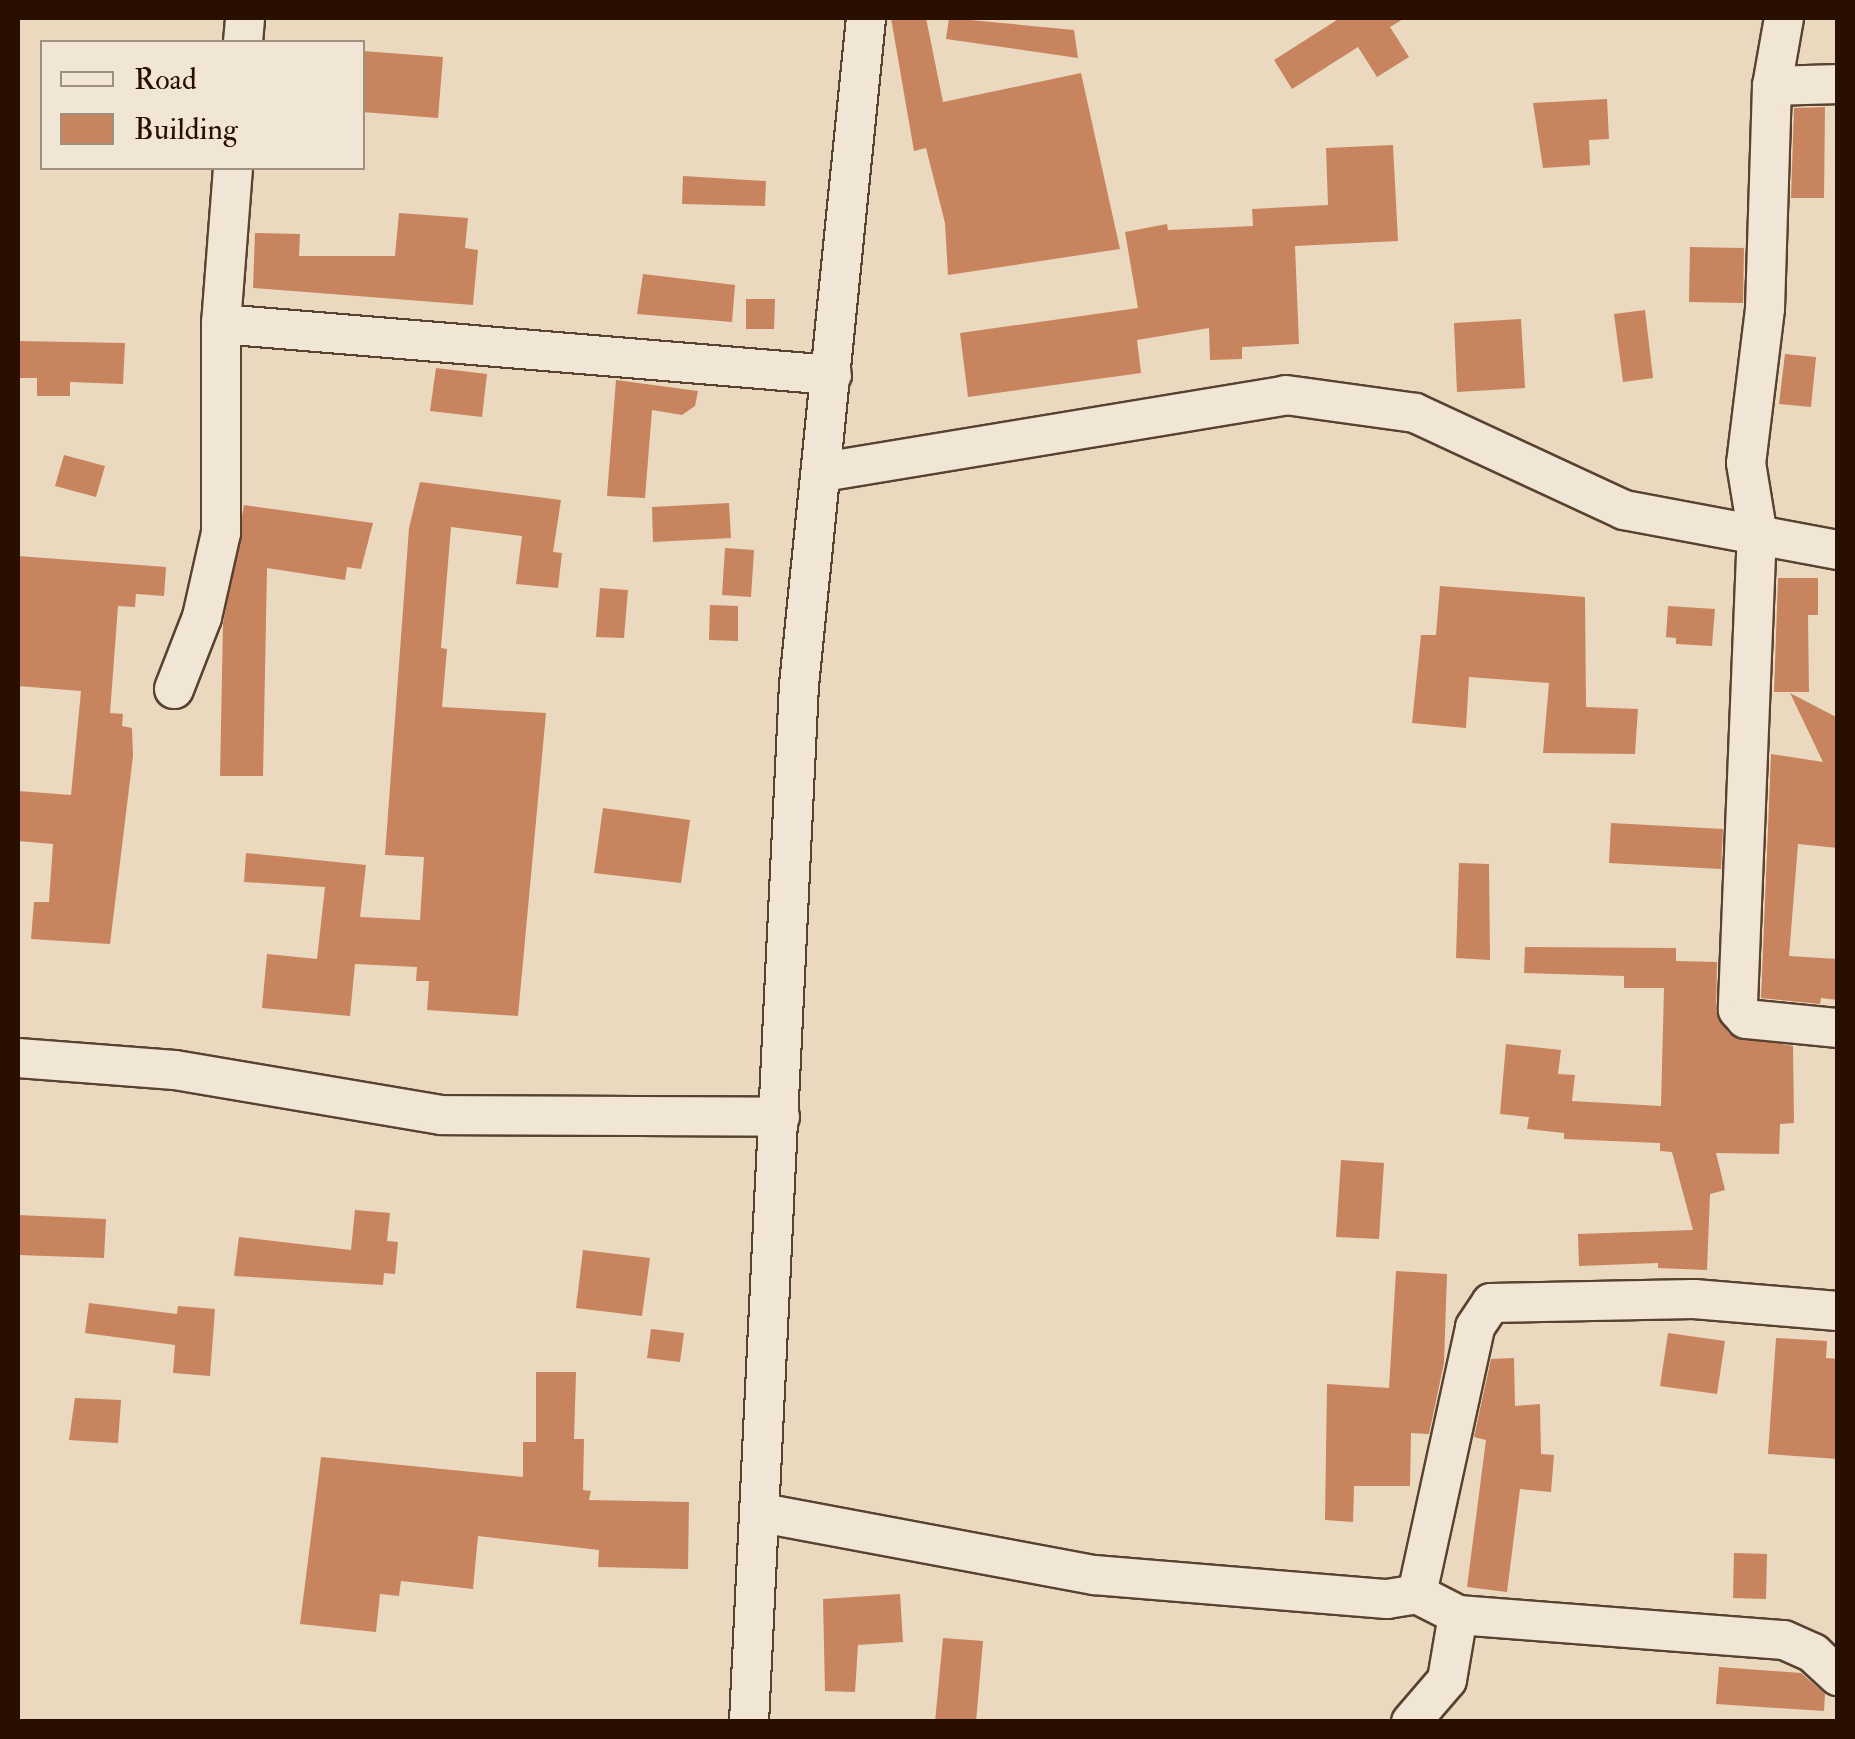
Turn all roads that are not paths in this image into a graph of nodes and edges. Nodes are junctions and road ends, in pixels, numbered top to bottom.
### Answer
1 (866, 18) edge
2 (1784, 18) edge
3 (1838, 84) edge
4 (1772, 86) junction
5 (233, 170) edge
6 (221, 324) junction
7 (832, 374) junction
8 (823, 472) junction
9 (1757, 530) junction
10 (1838, 550) edge
11 (174, 689) dead end
12 (1838, 1028) edge
13 (18, 1058) edge
14 (780, 1117) junction
15 (1838, 1310) edge
16 (762, 1513) junction
17 (1417, 1594) junction
18 (1458, 1615) junction
19 (1838, 1676) edge
20 (749, 1722) edge
21 (1411, 1722) edge

1 - 7 street
2 - 4 street
3 - 4 street
4 - 9 street
5 - 6 street
6 - 7 street
6 - 11 street
7 - 8 street
8 - 9 street
8 - 14 street
9 - 10 street
9 - 12 street
13 - 14 street
14 - 16 street
15 - 17 street
16 - 17 street
16 - 20 street
17 - 18 street
18 - 19 street
18 - 21 street

